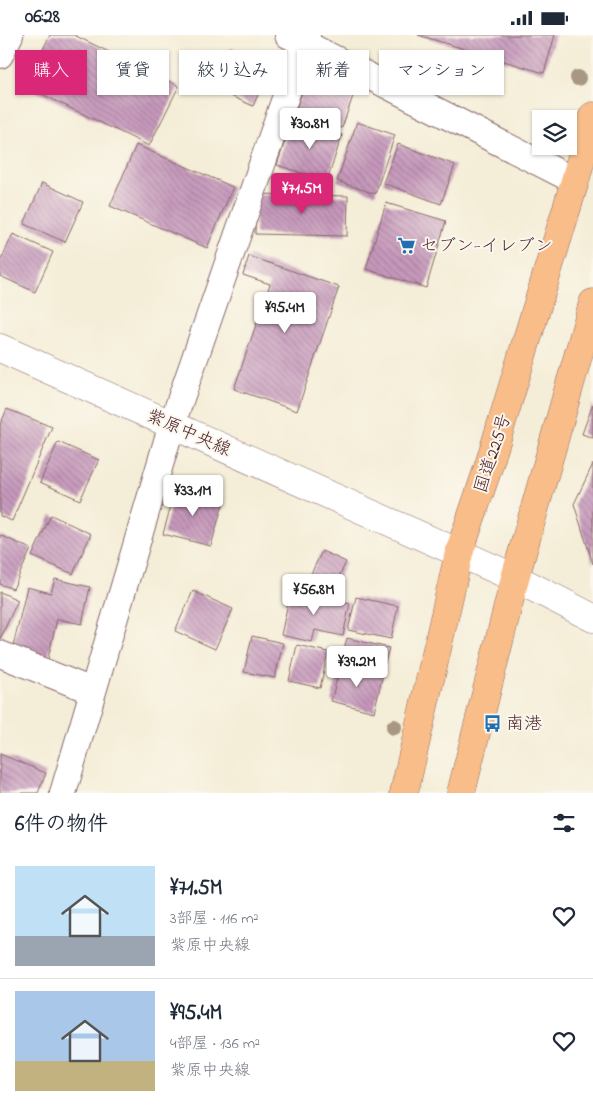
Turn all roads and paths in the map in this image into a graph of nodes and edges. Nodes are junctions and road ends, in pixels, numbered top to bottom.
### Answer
1 (10, 35) edge
2 (299, 38) edge
3 (0, 55) edge
4 (593, 116) edge
5 (575, 181) junction
6 (593, 303) edge
7 (0, 348) edge
8 (172, 424) junction
9 (459, 553) junction
10 (514, 578) junction
11 (593, 618) edge
12 (0, 655) edge
13 (92, 691) junction
14 (63, 793) edge
15 (404, 793) edge
16 (461, 793) edge

1 - 3 street
2 - 5 street
2 - 8 street
4 - 5 highway, 国道225号
5 - 9 highway, 国道225号
6 - 10 highway
7 - 8 street, 紫原中央線
8 - 9 street, 紫原中央線
8 - 13 street
9 - 10 street, 紫原中央線
9 - 15 highway, 国道225号
10 - 11 street, 紫原中央線
10 - 16 highway
12 - 13 street
13 - 14 street

